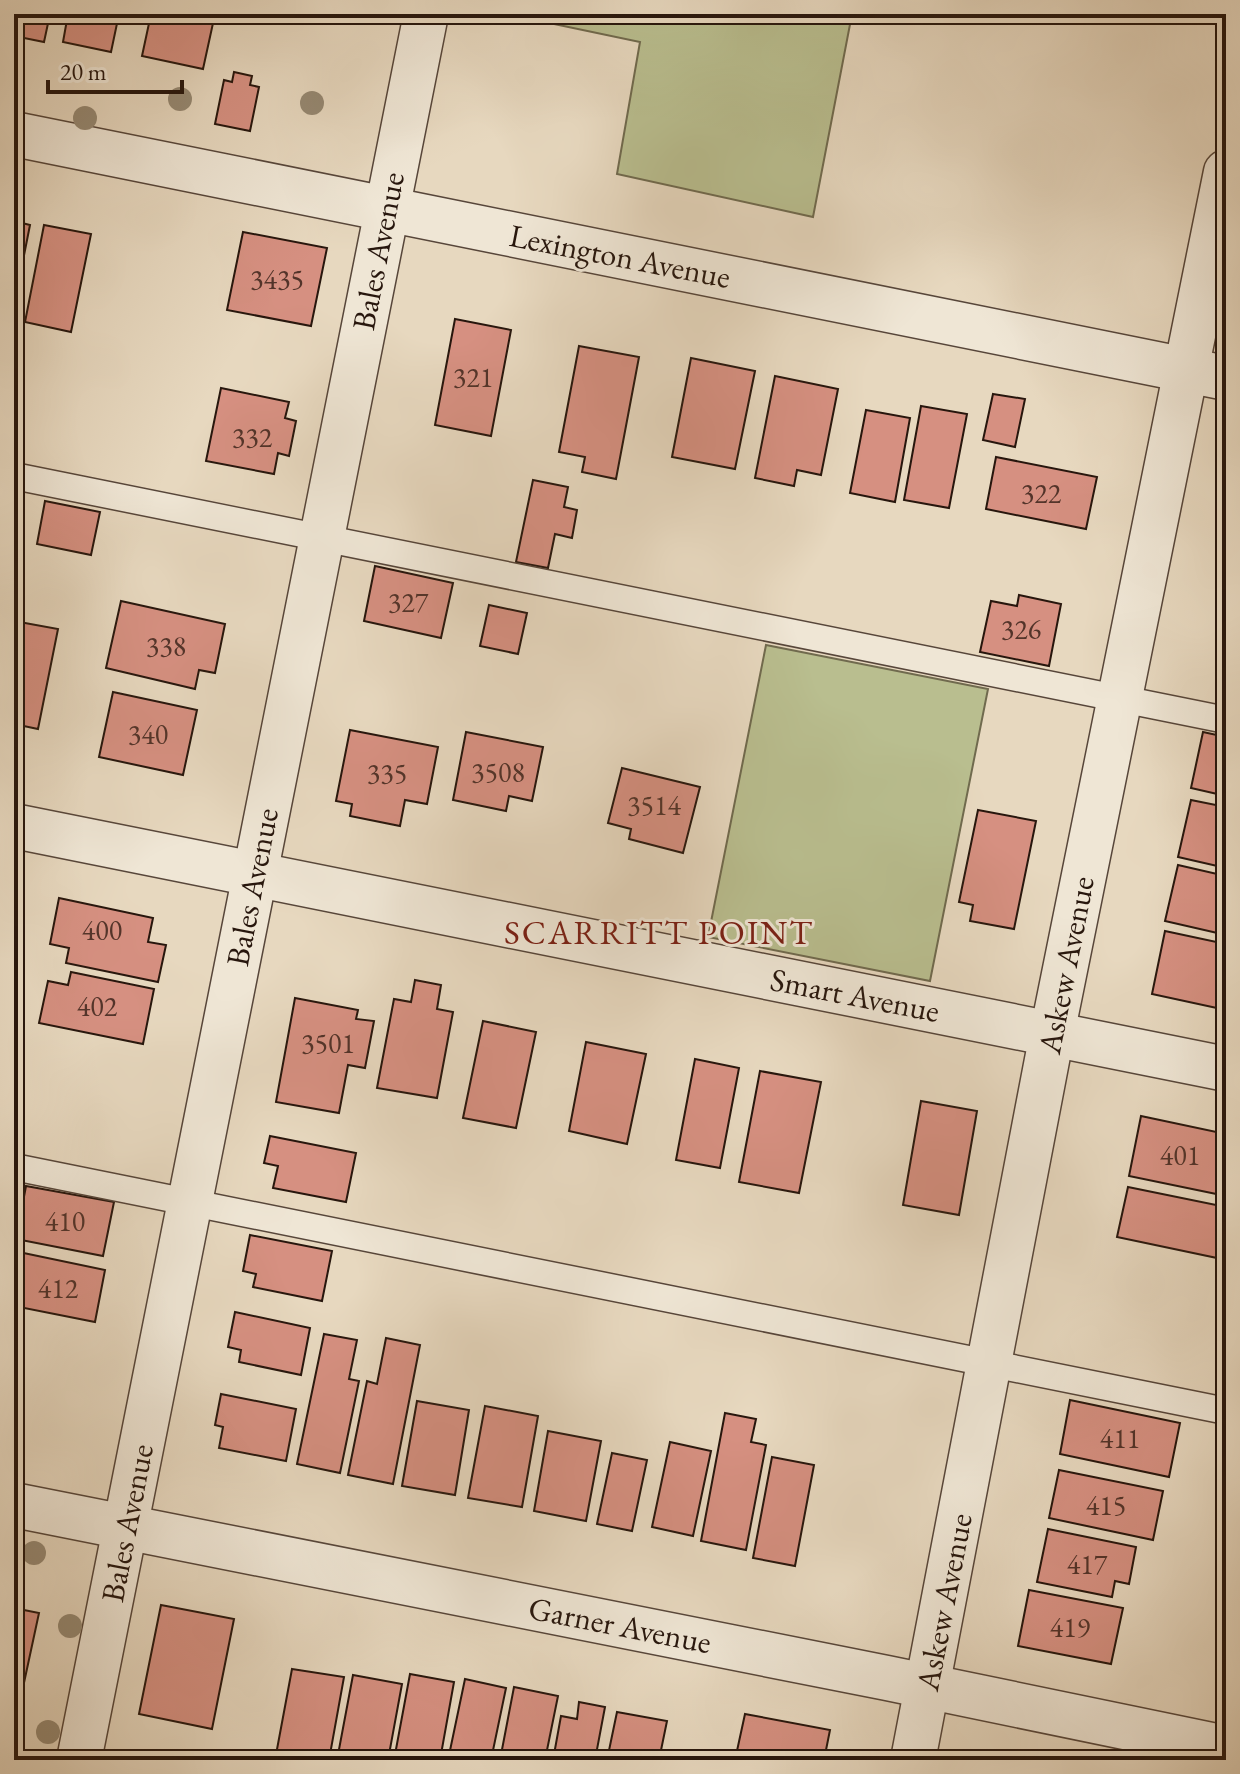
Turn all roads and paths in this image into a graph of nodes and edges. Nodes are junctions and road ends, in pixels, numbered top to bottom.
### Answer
1 (426, 14) edge
2 (14, 134) edge
3 (1226, 172) edge
4 (387, 209) junction
5 (1206, 374) edge
6 (14, 476) edge
7 (321, 540) junction
8 (1120, 699) junction
9 (1226, 720) edge
10 (14, 826) edge
11 (253, 876) junction
12 (1052, 1034) junction
13 (1226, 1069) edge
14 (14, 1167) edge
15 (190, 1202) junction
16 (989, 1363) junction
17 (1226, 1411) edge
18 (14, 1505) edge
19 (126, 1527) junction
20 (928, 1686) junction
21 (1226, 1748) edge
22 (79, 1760) edge
23 (913, 1760) edge

1 - 4 street, Bales Avenue
2 - 4 street, Lexington Avenue
3 - 5 street, Askew Avenue
4 - 5 street, Lexington Avenue
4 - 7 street, Bales Avenue
5 - 8 street, Askew Avenue
6 - 7 lane
7 - 8 lane
7 - 11 street, Bales Avenue
8 - 9 lane
8 - 12 street, Askew Avenue
10 - 11 street, Smart Avenue
11 - 12 street, Smart Avenue
11 - 15 street, Bales Avenue
12 - 13 street, Smart Avenue
12 - 16 street, Askew Avenue
14 - 15 lane
15 - 16 lane
15 - 19 street, Bales Avenue
16 - 17 lane
16 - 20 street, Askew Avenue
18 - 19 street, Garner Avenue
19 - 20 street, Garner Avenue
19 - 22 street, Bales Avenue
20 - 21 street, Garner Avenue
20 - 23 street, Askew Avenue

